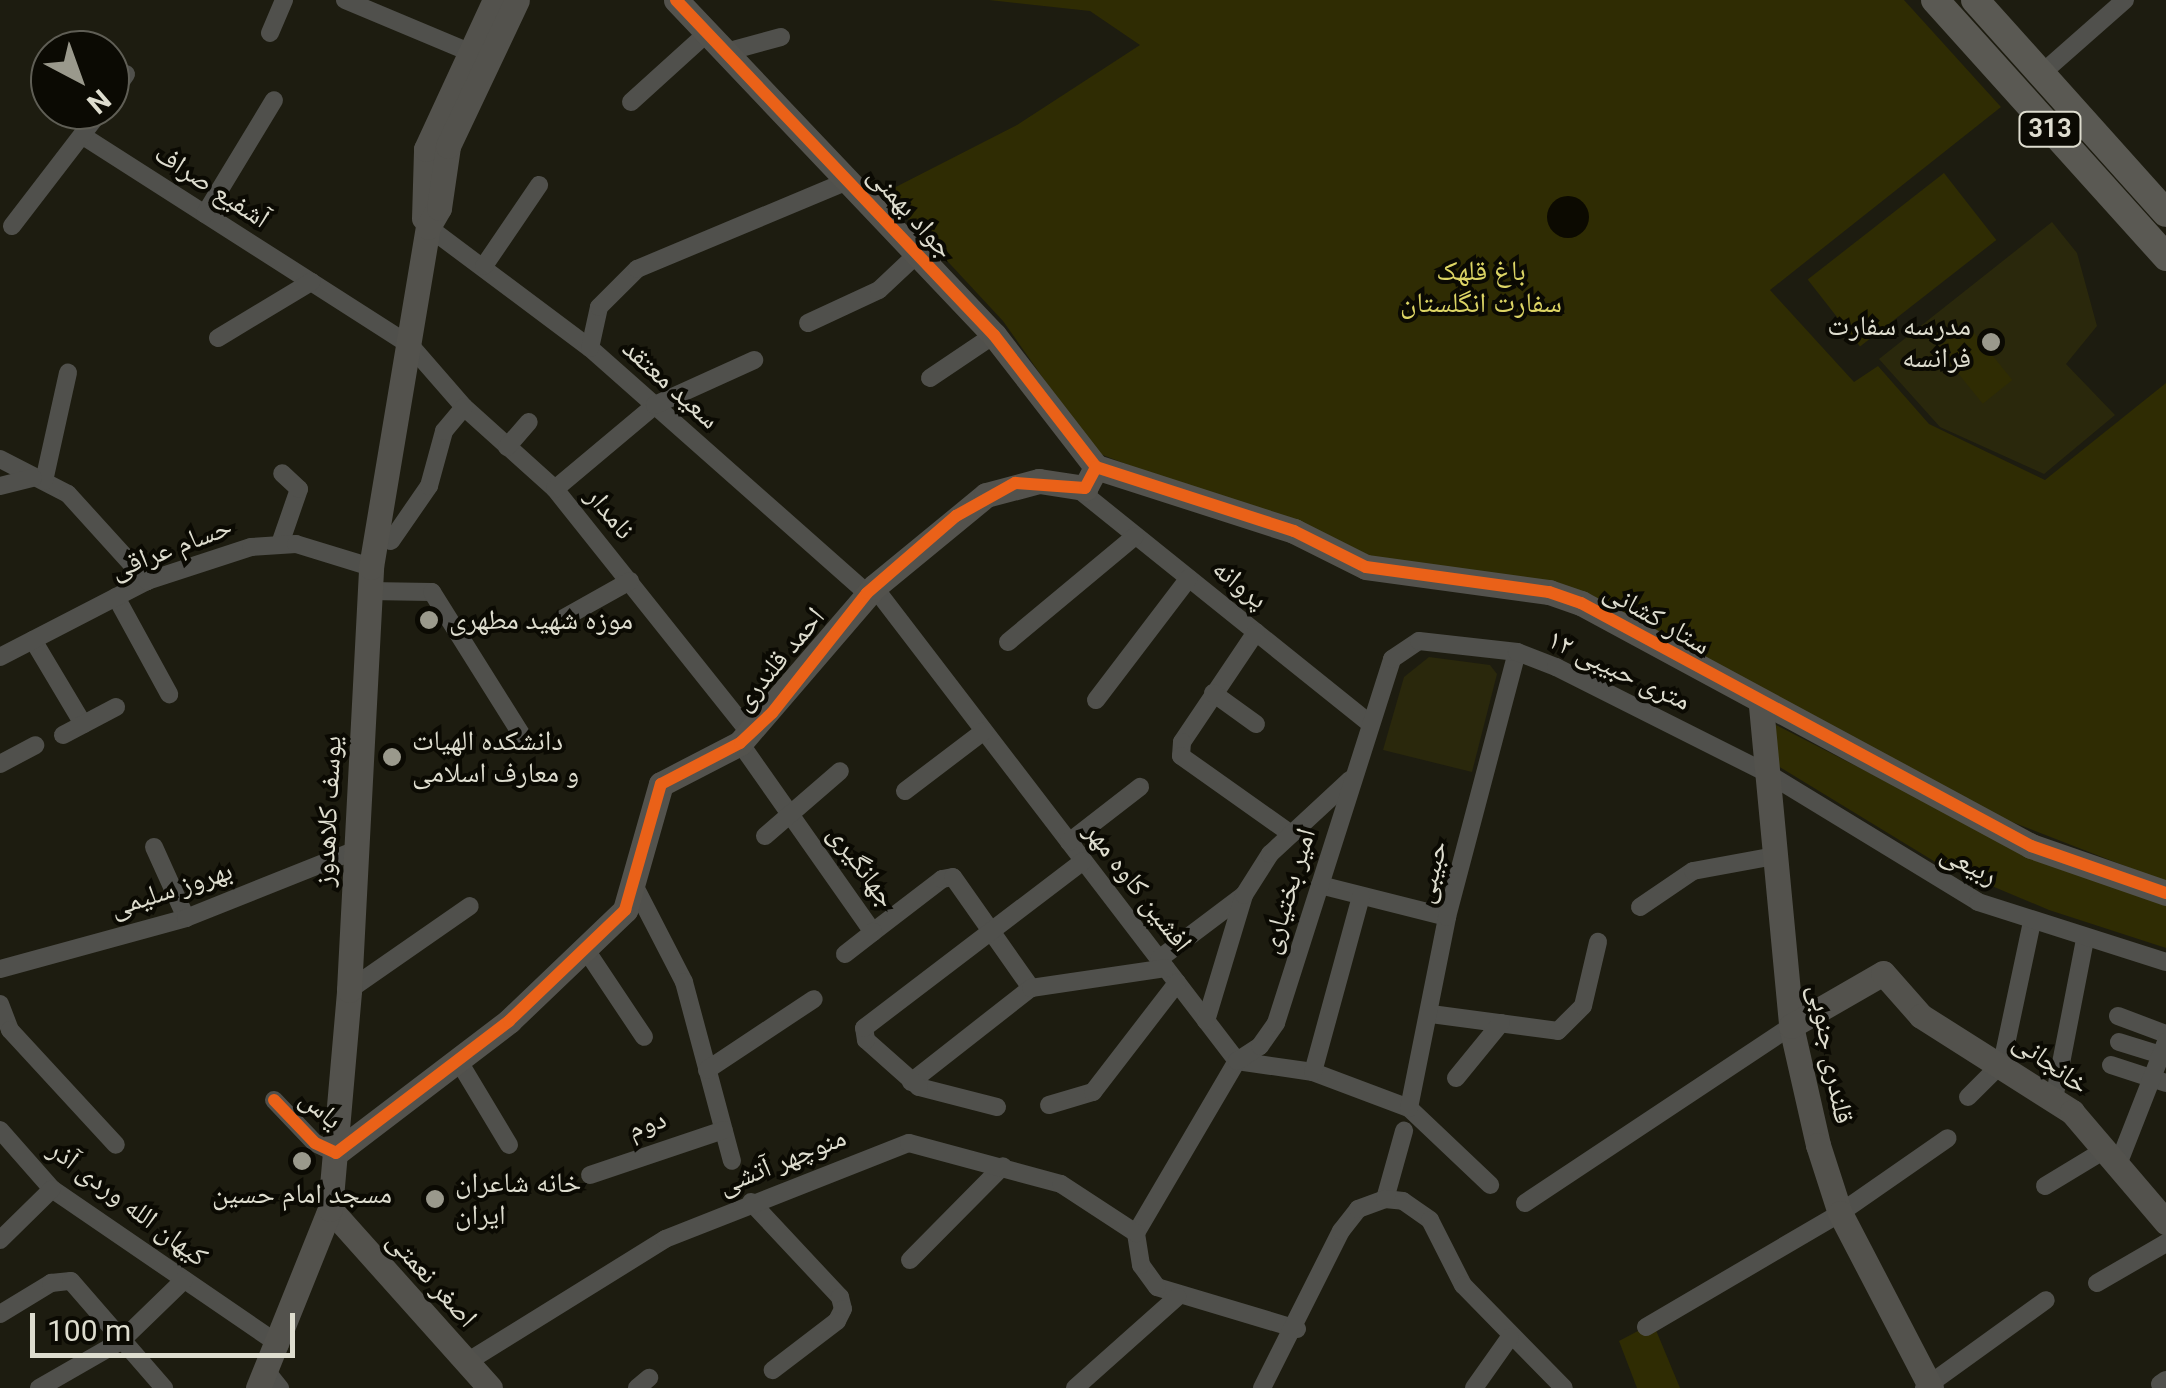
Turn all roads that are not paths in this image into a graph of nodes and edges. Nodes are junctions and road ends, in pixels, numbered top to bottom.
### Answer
1 (284, 0) edge
2 (345, 0) edge
3 (496, 0) edge
4 (517, 0) edge
5 (676, 0) edge
6 (1935, 0) edge
7 (1975, 0) edge
8 (2125, 0) edge
9 (707, 32) junction
10 (270, 33) dead end
11 (782, 36) dead end
12 (726, 52) junction
13 (479, 56) junction
14 (2041, 74) junction
15 (274, 100) dead end
16 (631, 102) dead end
17 (87, 130) edge
18 (83, 136) junction
19 (850, 180) junction
20 (539, 185) dead end
21 (2166, 212) edge
22 (205, 214) junction
23 (12, 226) dead end
24 (428, 227) junction
25 (914, 257) junction
26 (2166, 257) edge
27 (484, 266) junction
28 (311, 282) junction
29 (808, 323) dead end
30 (994, 335) junction
31 (218, 338) dead end
32 (410, 345) junction
33 (590, 348) junction
34 (754, 360) dead end
35 (68, 373) dead end
36 (930, 378) dead end
37 (655, 405) junction
38 (464, 407) junction
39 (529, 422) dead end
40 (507, 447) junction
41 (0, 459) edge
42 (1096, 468) junction
43 (282, 473) dead end
44 (39, 480) junction
45 (0, 486) edge
46 (1078, 489) junction
47 (555, 490) junction
48 (1136, 536) junction
49 (390, 541) dead end
50 (281, 542) junction
51 (1189, 578) junction
52 (370, 579) junction
53 (147, 580) junction
54 (630, 581) junction
55 (870, 590) junction
56 (116, 597) junction
57 (562, 619) dead end
58 (1256, 632) junction
59 (33, 640) junction
60 (1008, 642) dead end
61 (1517, 652) junction
62 (0, 657) edge
63 (1213, 693) junction
64 (170, 694) dead end
65 (1096, 700) dead end
66 (1761, 706) junction
67 (116, 707) dead end
68 (1368, 722) junction
69 (83, 724) junction
70 (1256, 724) dead end
71 (984, 731) junction
72 (520, 734) dead end
73 (62, 735) dead end
74 (745, 738) junction
75 (35, 745) dead end
76 (0, 764) edge
77 (840, 772) dead end
78 (1767, 772) junction
79 (1351, 779) junction
80 (1140, 787) dead end
81 (904, 791) dead end
82 (791, 814) junction
83 (1291, 834) junction
84 (765, 836) dead end
85 (1069, 842) junction
86 (154, 847) dead end
87 (356, 850) junction
88 (1775, 856) junction
89 (1084, 861) junction
90 (1320, 885) junction
91 (634, 886) junction
92 (2166, 893) edge
93 (1244, 895) junction
94 (1361, 896) junction
95 (470, 906) dead end
96 (1640, 907) dead end
97 (1447, 917) junction
98 (186, 918) junction
99 (2032, 922) junction
100 (992, 930) junction
101 (873, 932) junction
102 (2085, 940) junction
103 (1598, 942) dead end
104 (584, 947) junction
105 (844, 954) dead end
106 (2166, 962) edge
107 (0, 970) edge
108 (1167, 970) junction
109 (1031, 988) junction
110 (349, 990) junction
111 (814, 999) dead end
112 (0, 1004) edge
113 (1431, 1014) junction
114 (2118, 1016) dead end
115 (1206, 1021) junction
116 (1500, 1024) junction
117 (1790, 1026) junction
118 (2166, 1034) edge
119 (644, 1037) dead end
120 (2119, 1042) dead end
121 (2164, 1049) edge
122 (458, 1060) junction
123 (1237, 1061) junction
124 (2002, 1063) junction
125 (2111, 1066) dead end
126 (707, 1070) junction
127 (1313, 1072) junction
128 (1456, 1078) dead end
129 (2159, 1080) edge
130 (912, 1082) junction
131 (1968, 1097) dead end
132 (2054, 1099) junction
133 (274, 1100) dead end
134 (1049, 1105) dead end
135 (997, 1107) dead end
136 (1409, 1108) junction
137 (0, 1130) edge
138 (724, 1130) junction
139 (1404, 1130) dead end
140 (1948, 1138) dead end
141 (116, 1145) dead end
142 (509, 1145) dead end
143 (336, 1153) junction
144 (2113, 1156) junction
145 (732, 1161) dead end
146 (1002, 1166) junction
147 (590, 1175) dead end
148 (1490, 1185) dead end
149 (2044, 1186) dead end
150 (52, 1189) junction
151 (1385, 1199) junction
152 (752, 1202) junction
153 (1525, 1203) dead end
154 (330, 1209) junction
155 (1840, 1213) junction
156 (2166, 1222) edge
157 (1136, 1233) junction
158 (0, 1240) edge
159 (2166, 1243) edge
160 (910, 1260) dead end
161 (184, 1280) junction
162 (2097, 1283) dead end
163 (1177, 1297) junction
164 (2046, 1300) dead end
165 (0, 1314) edge
166 (1646, 1327) dead end
167 (1297, 1329) junction
168 (1510, 1338) junction
169 (121, 1341) junction
170 (280, 1346) junction
171 (467, 1362) junction
172 (773, 1370) dead end
173 (268, 1383) edge
174 (1928, 1387) edge
175 (40, 1388) edge
176 (164, 1388) edge
177 (490, 1388) edge
178 (1074, 1388) edge
179 (1262, 1388) edge
180 (1474, 1388) edge
181 (1564, 1388) edge

1 - 10 street
2 - 13 street
3 - 13 street, یوسف کلاهدوز
4 - 13 street, یوسف کلاهدوز
5 - 9 street, جواد بهمنی
6 - 26 main road, 313
7 - 14 main road, 313
8 - 14 street
9 - 12 street, جواد بهمنی
9 - 16 street
11 - 12 street
12 - 19 street, جواد بهمنی
13 - 24 street, یوسف کلاهدوز
14 - 21 main road, 313
15 - 22 street
17 - 18 street
18 - 22 street, آشفیع صراف
18 - 23 street
19 - 25 street, جواد بهمنی
19 - 33 street
20 - 27 street
22 - 28 street, آشفیع صراف
24 - 27 street, سعید معتقد
24 - 32 street, یوسف کلاهدوز
25 - 29 street
25 - 30 street, جواد بهمنی
27 - 33 street, سعید معتقد
28 - 31 street
28 - 32 street, آشفیع صراف
30 - 36 street
30 - 42 street, جواد بهمنی
32 - 38 street, نامدار
32 - 52 street, یوسف کلاهدوز
33 - 37 street, سعید معتقد
34 - 37 street
35 - 44 street
37 - 47 street
37 - 55 street, سعید معتقد
38 - 40 street, نامدار
38 - 49 street
39 - 40 street
40 - 47 street, نامدار
41 - 44 street
42 - 46 street
42 - 66 street, ستار کشانی
43 - 50 street
44 - 45 street
44 - 53 street
46 - 48 street, پروانه
46 - 55 street, احمد قلندری
47 - 54 street, نامدار
48 - 51 street, پروانه
48 - 60 street
50 - 52 street
50 - 53 street, حسام عراقی
51 - 58 street, پروانه
51 - 65 street
52 - 72 street
52 - 87 street, یوسف کلاهدوز
53 - 56 street, حسام عراقی
54 - 57 street
54 - 74 street, نامدار
55 - 71 street, افشین کاوه مهر
55 - 74 street, احمد قلندری
56 - 59 street, حسام عراقی
56 - 64 street
58 - 63 street
58 - 68 street, پروانه
59 - 62 street, حسام عراقی
59 - 69 street
61 - 68 street, ۱۲ متری حبیبی
61 - 78 street, ۱۲ متری حبیبی
61 - 97 street, حبیبی
63 - 70 street
63 - 83 street
66 - 78 street, قلندری جنوبی
66 - 92 street, ستار کشانی
67 - 69 street
68 - 79 street, امیر بختیاری
69 - 73 street
71 - 81 street
71 - 85 street, افشین کاوه مهر
74 - 82 street, جهانگیری
74 - 91 street, احمد قلندری
75 - 76 street
77 - 82 street
78 - 88 street, قلندری جنوبی
78 - 99 street, ربیعی
79 - 83 street
79 - 90 street, امیر بختیاری
80 - 85 street
82 - 84 street
82 - 101 street, جهانگیری
83 - 93 street
85 - 89 street, افشین کاوه مهر
86 - 98 street
87 - 98 street, بهروز سلیمی
87 - 110 street, یوسف کلاهدوز
88 - 96 street
88 - 117 street, قلندری جنوبی
89 - 100 street
89 - 108 street, افشین کاوه مهر
90 - 94 street
90 - 123 street, امیر بختیاری
91 - 104 street, احمد قلندری
91 - 126 street
93 - 108 street
93 - 115 street
94 - 97 street
94 - 127 street
95 - 110 street
97 - 113 street, حبیبی
98 - 107 street, بهروز سلیمی
99 - 102 street, ربیعی
99 - 124 street
100 - 101 street, جهانگیری
100 - 109 street, جهانگیری
100 - 130 street
101 - 105 street
102 - 106 street, ربیعی
102 - 132 street
103 - 116 street
104 - 119 street
104 - 122 street, احمد قلندری
108 - 109 street
108 - 115 street, افشین کاوه مهر
108 - 134 street
109 - 130 street
110 - 143 street, یوسف کلاهدوز
111 - 126 street
112 - 141 street
113 - 116 street
113 - 136 street, حبیبی
114 - 118 street
115 - 123 street, افشین کاوه مهر
116 - 128 street
117 - 124 street, خانجانی
117 - 153 street
117 - 155 street, قلندری جنوبی
120 - 121 street
121 - 129 street
122 - 142 street
122 - 143 street, احمد قلندری
123 - 127 street
123 - 157 street
124 - 131 street
124 - 132 street, خانجانی
125 - 129 street
126 - 138 street
127 - 136 street
129 - 144 street
130 - 135 street
132 - 144 street, خانجانی
133 - 143 street, یاس
136 - 148 street
137 - 150 street, کیهان الله وردی آذر
138 - 145 street
138 - 147 street, دوم
139 - 151 street
140 - 155 street
143 - 154 street, یوسف کلاهدوز
144 - 149 street
144 - 156 street, خانجانی
146 - 152 street, منوچهر آتشی
146 - 157 street, منوچهر آتشی
146 - 160 street
150 - 158 street
150 - 161 street, کیهان الله وردی آذر
151 - 167 street
151 - 168 street
152 - 171 street, منوچهر آتشی
152 - 172 street
154 - 170 street, یوسف کلاهدوز
154 - 171 street, اصغر نعمتی
155 - 166 street
155 - 174 street, قلندری جنوبی
157 - 163 street
159 - 162 street
161 - 169 street
161 - 170 street, کیهان الله وردی آذر
163 - 167 street
163 - 178 street
164 - 174 street
165 - 169 street
167 - 179 street
168 - 180 street
168 - 181 street
169 - 175 street
169 - 176 street
170 - 173 street, یوسف کلاهدوز
171 - 177 street, اصغر نعمتی

